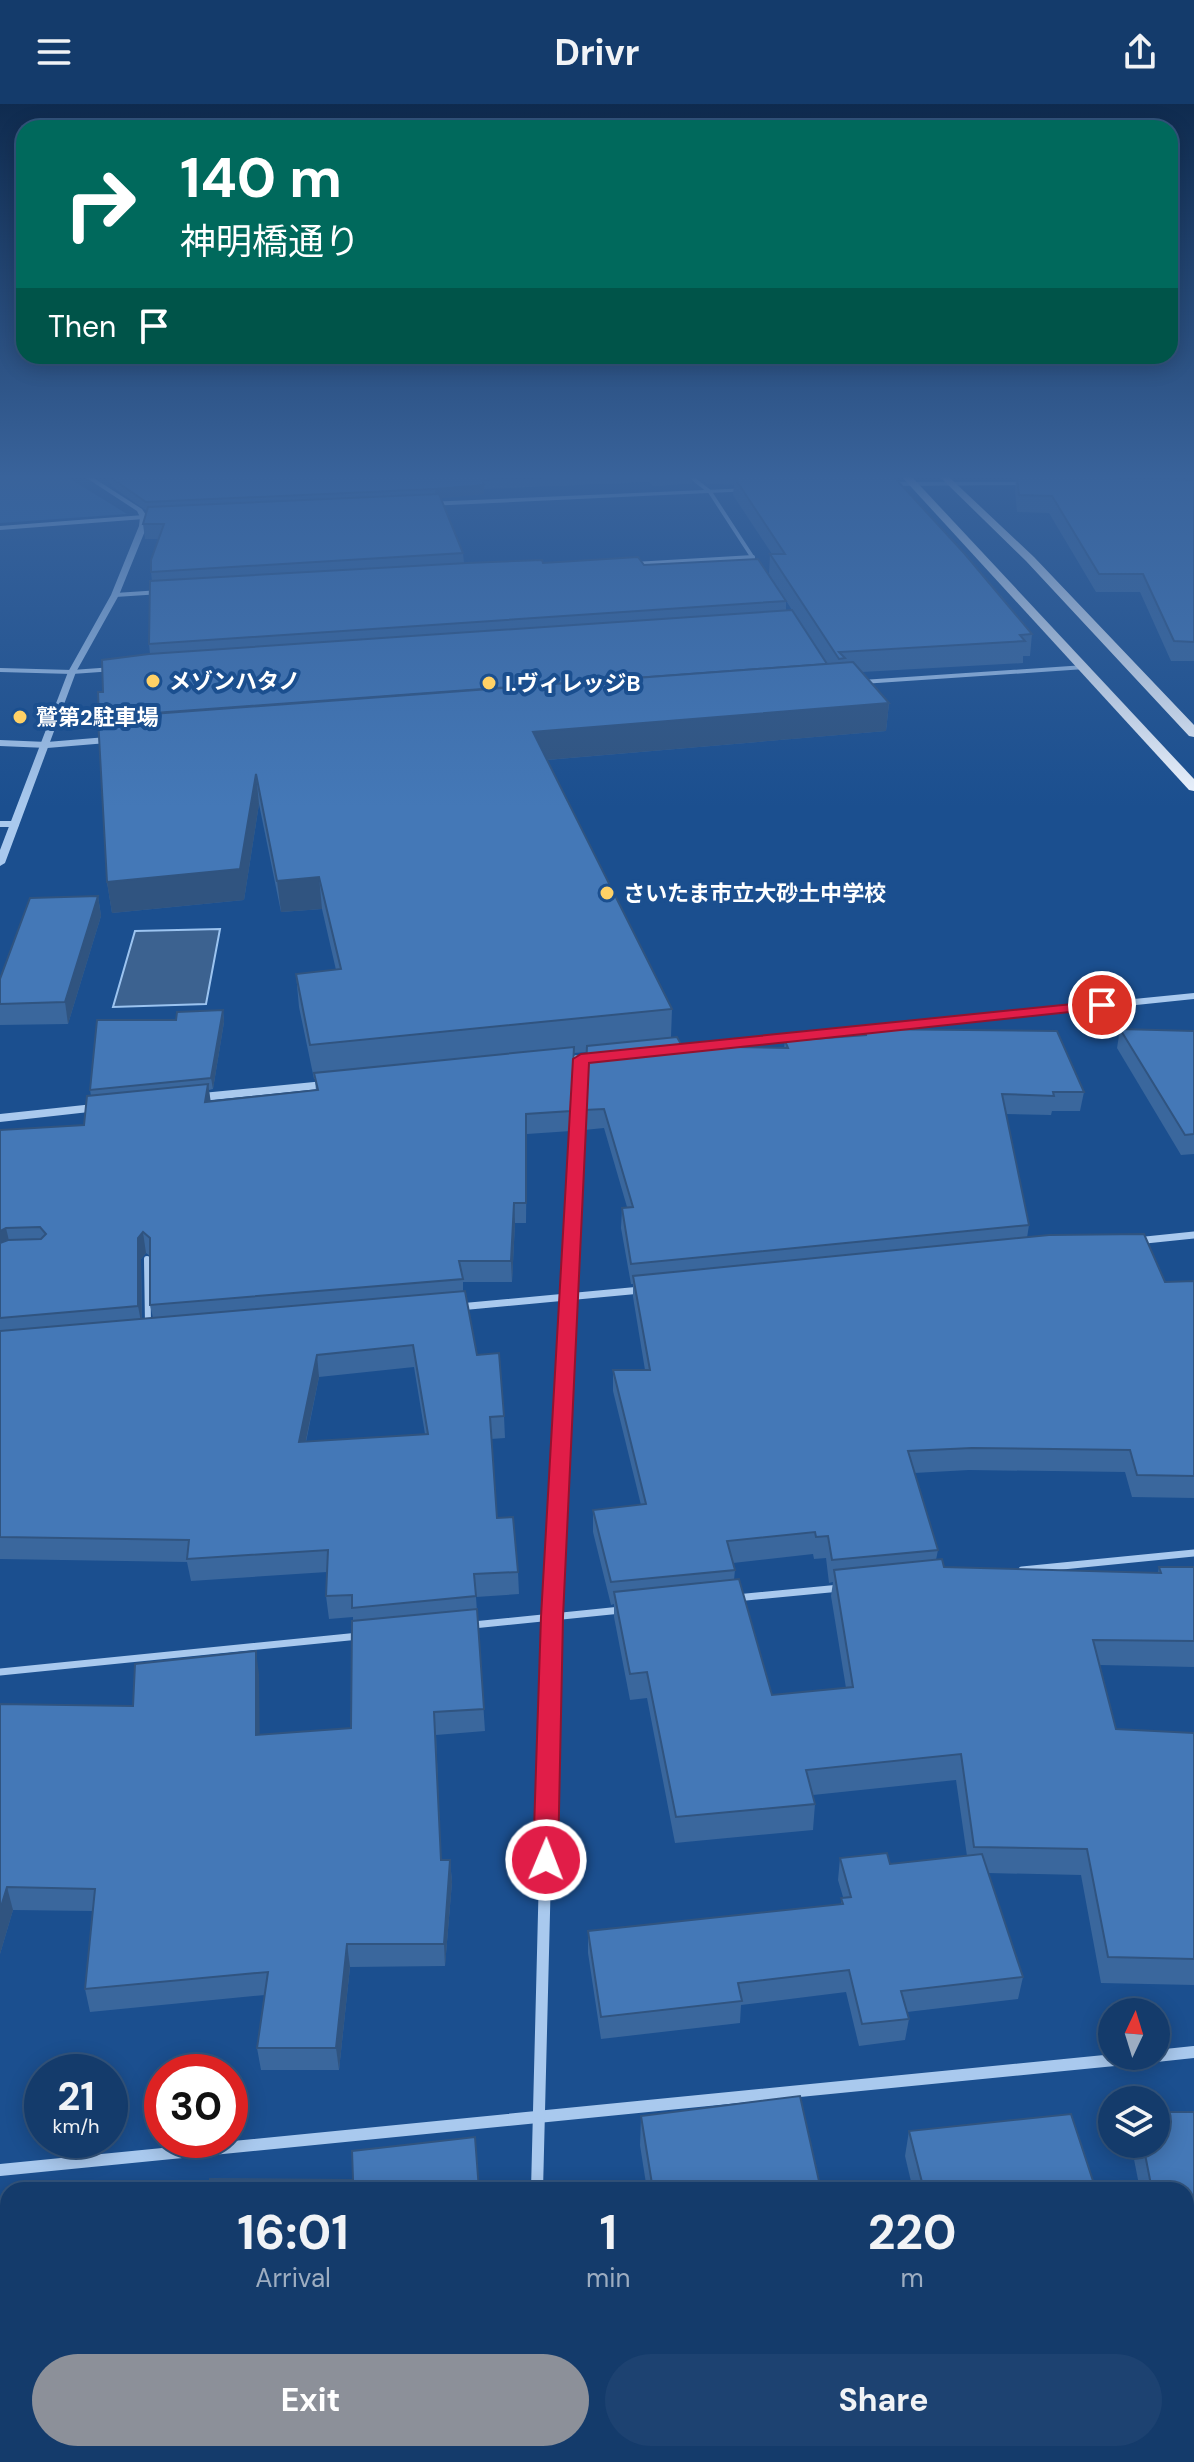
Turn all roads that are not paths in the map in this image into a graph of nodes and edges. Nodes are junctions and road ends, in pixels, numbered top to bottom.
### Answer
1 (118, 587) edge
2 (1011, 587) edge
3 (1056, 587) edge
4 (163, 592) edge
5 (115, 595) junction
6 (1085, 667) junction
7 (119, 668) edge
8 (0, 670) edge
9 (72, 672) junction
10 (849, 683) edge
11 (1194, 733) edge
12 (110, 740) edge
13 (0, 743) edge
14 (47, 745) junction
15 (1194, 787) edge
16 (0, 824) edge
17 (16, 824) junction
18 (0, 863) edge
19 (1194, 996) edge
20 (675, 1049) edge
21 (612, 1056) edge
22 (581, 1059) junction
23 (550, 1062) edge
24 (345, 1083) edge
25 (173, 1100) edge
26 (110, 1106) edge
27 (0, 1118) edge
28 (1194, 1235) edge
29 (1132, 1241) edge
30 (147, 1259) edge
31 (647, 1290) edge
32 (569, 1297) junction
33 (444, 1308) edge
34 (148, 1334) edge
35 (1194, 1553) edge
36 (1006, 1572) edge
37 (849, 1587) edge
38 (724, 1600) edge
39 (630, 1609) edge
40 (552, 1617) junction
41 (457, 1626) edge
42 (362, 1636) edge
43 (0, 1672) edge
44 (1194, 2052) edge
45 (1170, 2055) edge
46 (1098, 2062) edge
47 (539, 2118) junction
48 (0, 2170) edge
49 (537, 2182) edge

1 - 5 street
2 - 6 main road
3 - 11 main road
4 - 5 street
5 - 9 street
6 - 10 street
6 - 15 main road
7 - 9 street
8 - 9 street
9 - 14 street
12 - 14 street
13 - 14 street
14 - 17 street
16 - 17 street
17 - 18 street
19 - 20 street
21 - 22 street
22 - 23 street
22 - 32 street
24 - 25 street
26 - 27 street
28 - 29 street
30 - 34 lane
31 - 32 street
32 - 33 street
32 - 40 street
35 - 36 lane
37 - 38 lane
39 - 40 lane
40 - 41 lane
40 - 47 street
42 - 43 lane
44 - 45 street
46 - 47 street
47 - 48 street
47 - 49 street

